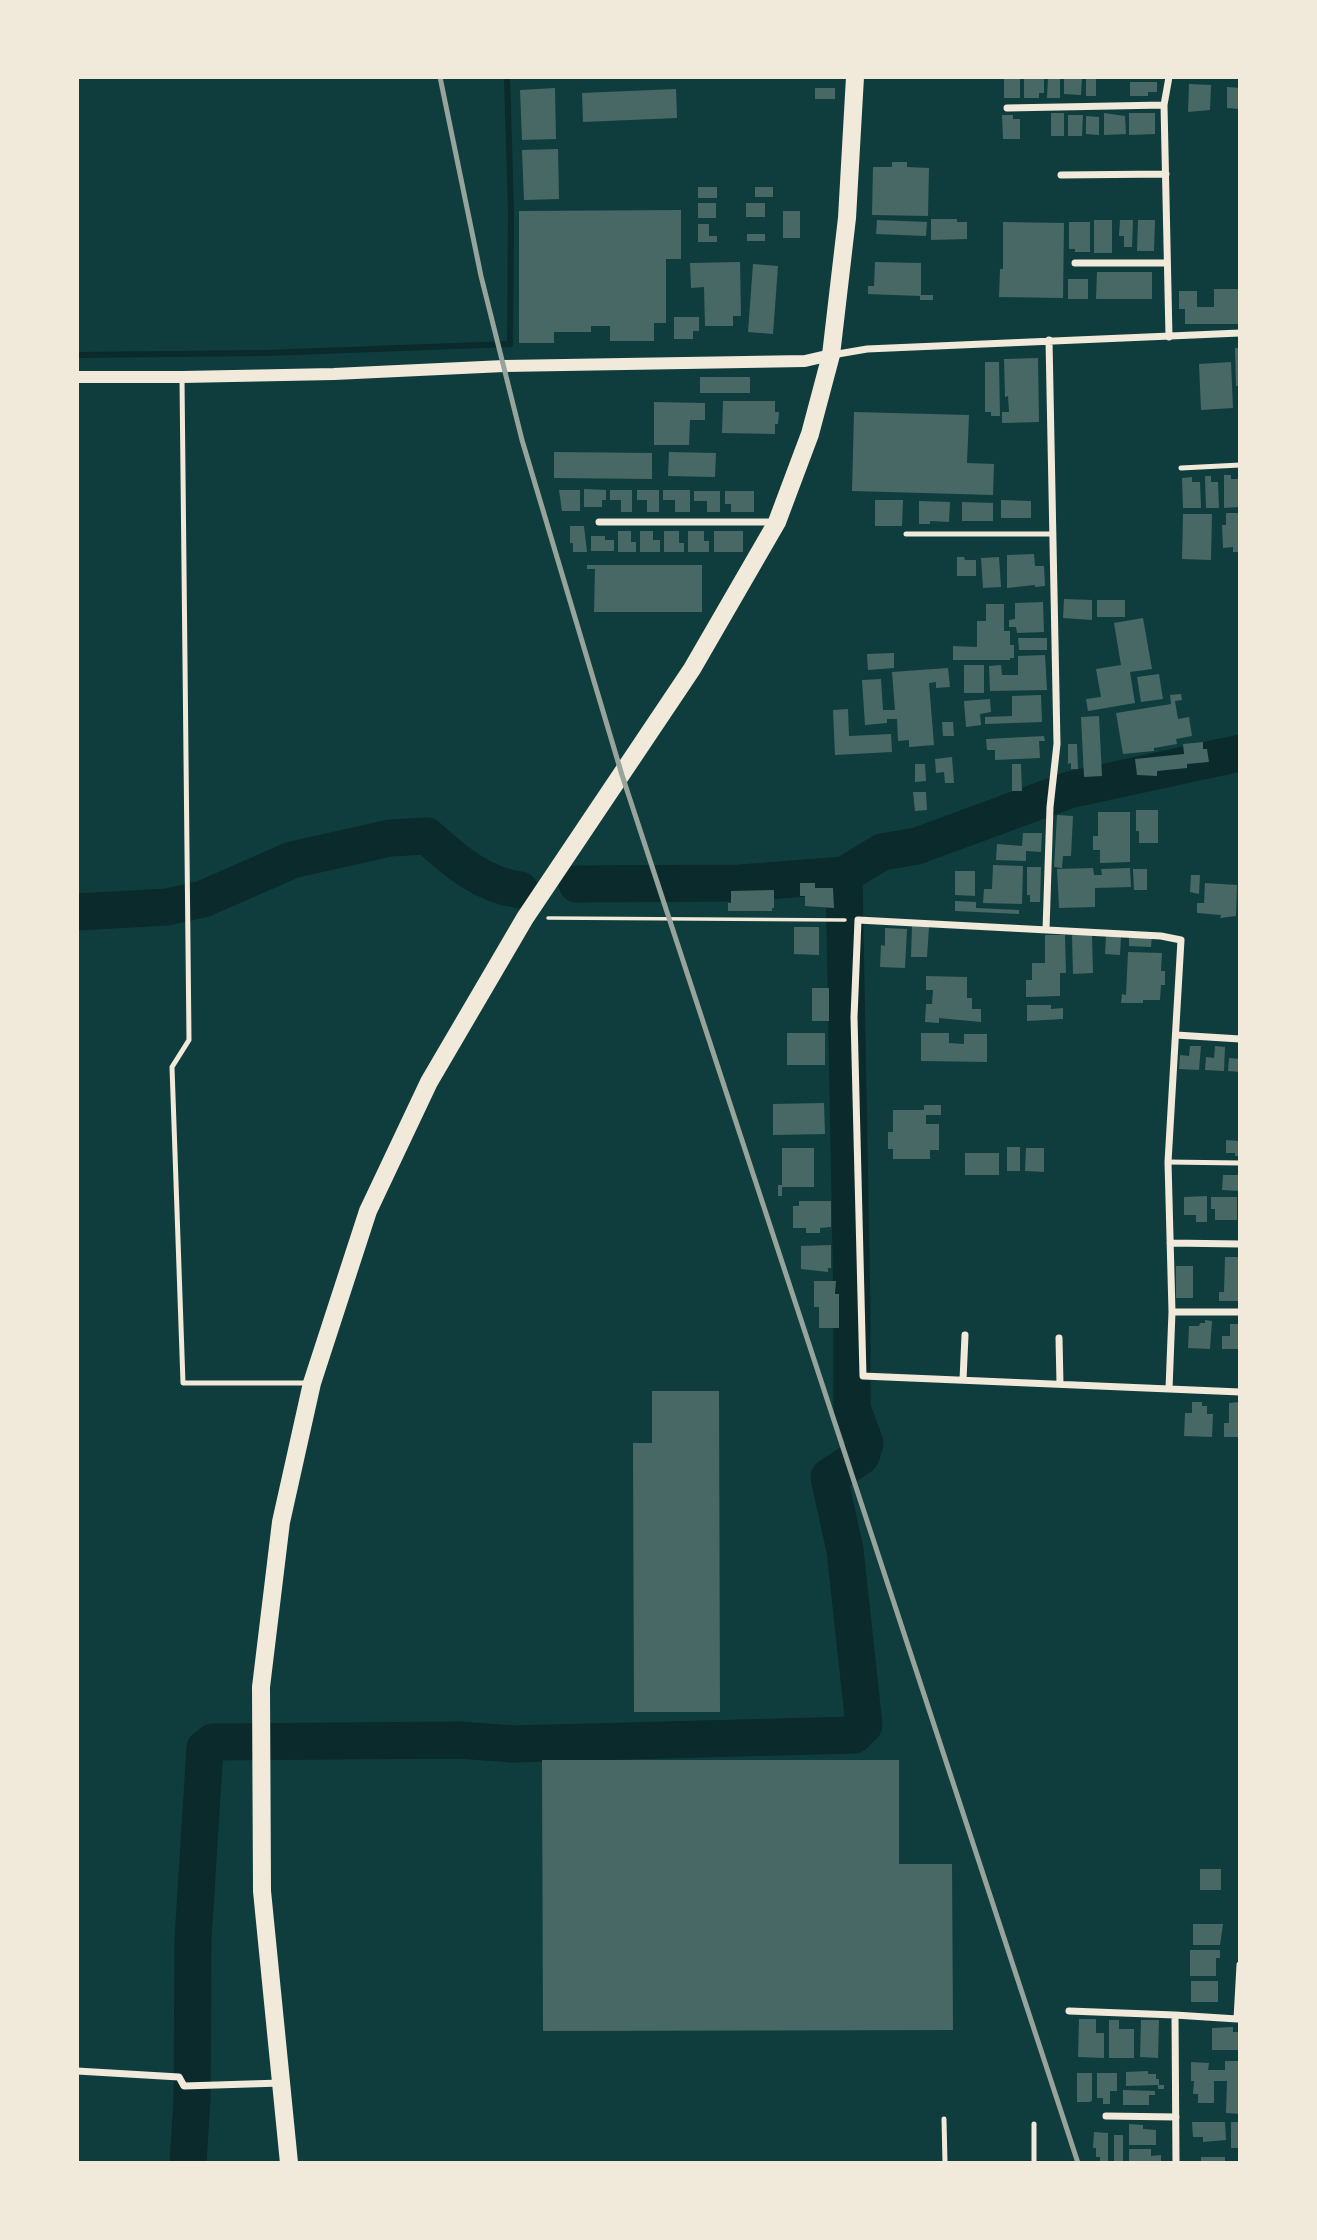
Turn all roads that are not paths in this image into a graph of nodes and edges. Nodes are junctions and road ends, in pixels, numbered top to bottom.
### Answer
1 (855, 77) edge
2 (1169, 77) edge
3 (1164, 106) junction
4 (1007, 108) dead end
5 (1166, 174) junction
6 (1061, 175) dead end
7 (1075, 263) dead end
8 (1167, 263) junction
9 (1240, 333) edge
10 (1169, 337) junction
11 (1049, 340) junction
12 (831, 355) junction
13 (77, 377) edge
14 (182, 377) junction
15 (1240, 465) edge
16 (1181, 468) dead end
17 (599, 522) dead end
18 (777, 522) junction
19 (906, 534) dead end
20 (1054, 534) junction
21 (1046, 930) junction
22 (1176, 1035) junction
23 (1240, 1039) edge
24 (1168, 1162) junction
25 (1240, 1163) edge
26 (1170, 1243) junction
27 (1240, 1244) edge
28 (1172, 1312) junction
29 (1240, 1312) edge
30 (965, 1335) dead end
31 (1059, 1338) dead end
32 (963, 1380) junction
33 (312, 1384) junction
34 (1060, 1384) junction
35 (1169, 1389) junction
36 (1240, 1392) edge
37 (1240, 1965) edge
38 (1069, 2011) dead end
39 (1175, 2015) junction
40 (77, 2071) edge
41 (282, 2083) junction
42 (1106, 2116) dead end
43 (1176, 2117) junction
44 (944, 2119) dead end
45 (1034, 2124) dead end
46 (289, 2163) edge
47 (945, 2163) edge
48 (1034, 2163) edge
49 (1176, 2163) edge

1 - 12 highway
2 - 3 street
3 - 4 street
3 - 5 street
5 - 6 street
5 - 8 street
7 - 8 street
8 - 10 street
9 - 10 street
10 - 11 street
11 - 12 street
11 - 20 street
12 - 14 street
12 - 18 highway
13 - 14 street
14 - 33 lane
15 - 16 lane
17 - 18 street
18 - 33 highway
19 - 20 lane
20 - 21 street
21 - 22 street
21 - 32 street
22 - 23 street
22 - 24 street
24 - 25 lane
24 - 26 street
26 - 27 street
26 - 28 street
28 - 29 street
28 - 35 street
30 - 32 street
31 - 34 street
32 - 34 street
33 - 41 highway
34 - 35 street
35 - 36 street
37 - 39 street
38 - 39 street
39 - 43 street
40 - 41 street
41 - 46 highway
42 - 43 street
43 - 49 street
44 - 47 lane
45 - 48 lane

